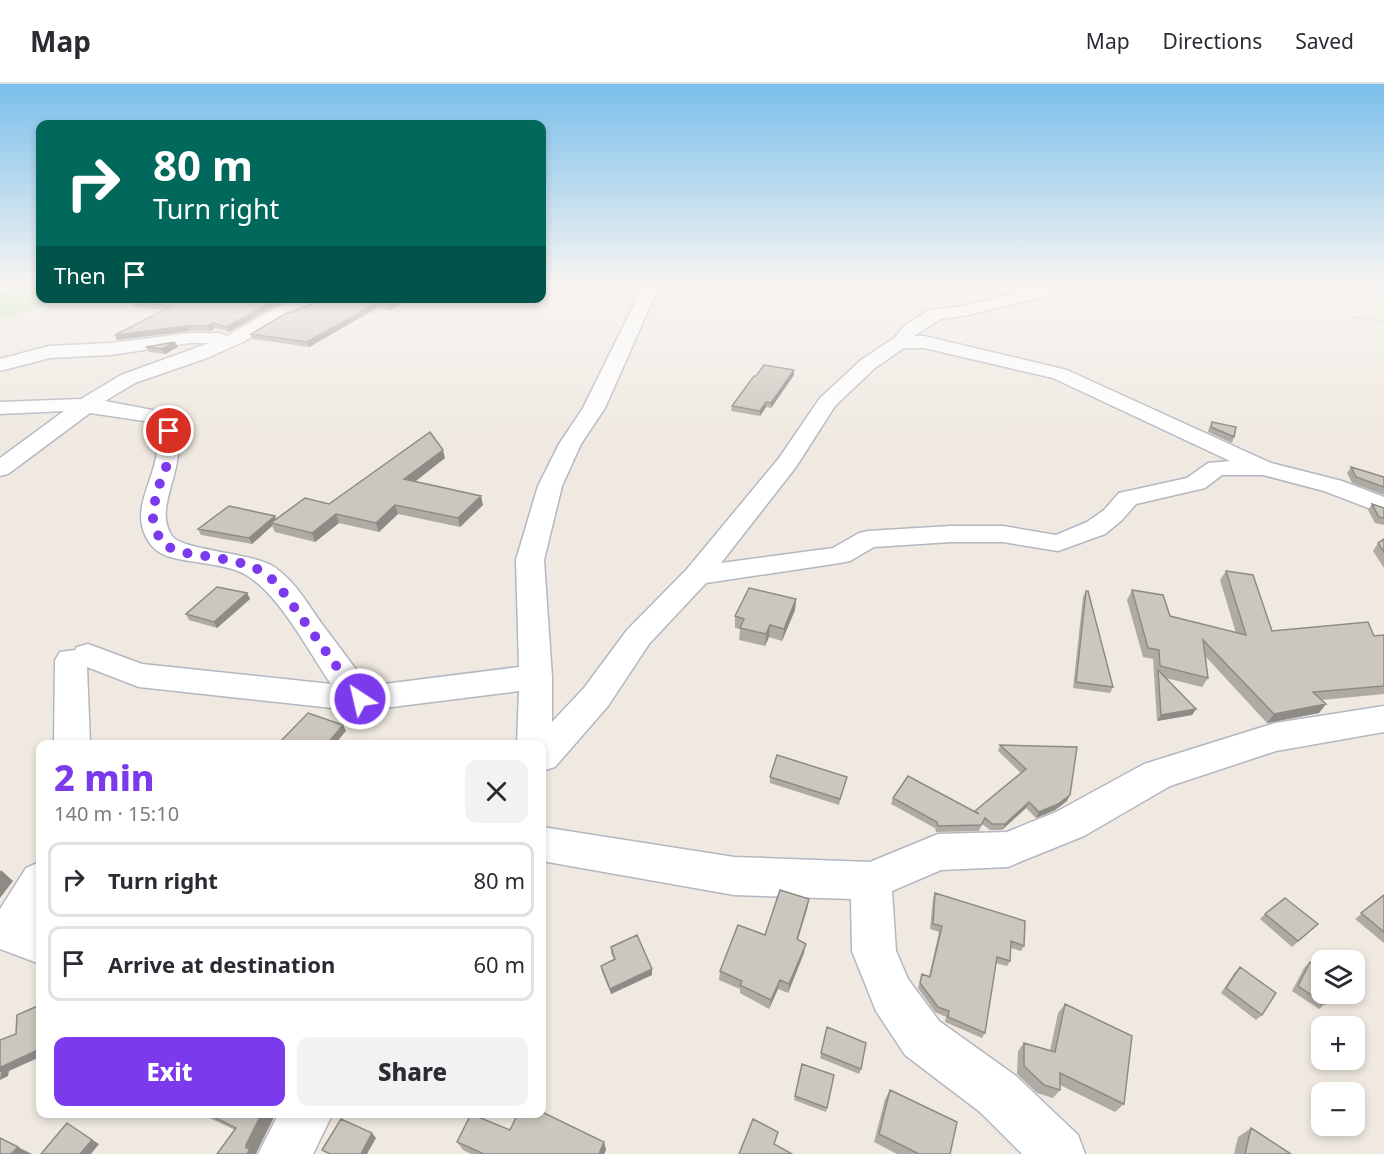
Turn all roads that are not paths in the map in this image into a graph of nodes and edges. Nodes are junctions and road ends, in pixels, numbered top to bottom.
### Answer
1 (241, 336) edge
2 (628, 336) edge
3 (905, 336) edge
4 (237, 338) junction
5 (900, 342) junction
6 (0, 365) edge
7 (86, 406) junction
8 (0, 408) edge
9 (1263, 468) junction
10 (0, 469) edge
11 (1384, 506) edge
12 (697, 575) junction
13 (536, 677) junction
14 (360, 699) junction
15 (1384, 719) edge
16 (72, 740) edge
17 (535, 740) edge
18 (546, 753) edge
19 (546, 845) edge
20 (871, 881) junction
21 (36, 891) edge
22 (17, 936) edge
23 (305, 1118) edge
24 (284, 1154) edge
25 (1059, 1154) edge

1 - 4 street
2 - 13 street
3 - 5 street
4 - 6 street
4 - 7 street
5 - 9 street
5 - 12 street
7 - 8 street
7 - 10 street
7 - 14 street
9 - 11 street
9 - 12 street
12 - 18 street
13 - 14 street
13 - 17 street
14 - 16 street
15 - 20 street
19 - 20 street
20 - 25 street
21 - 22 street
23 - 24 street

